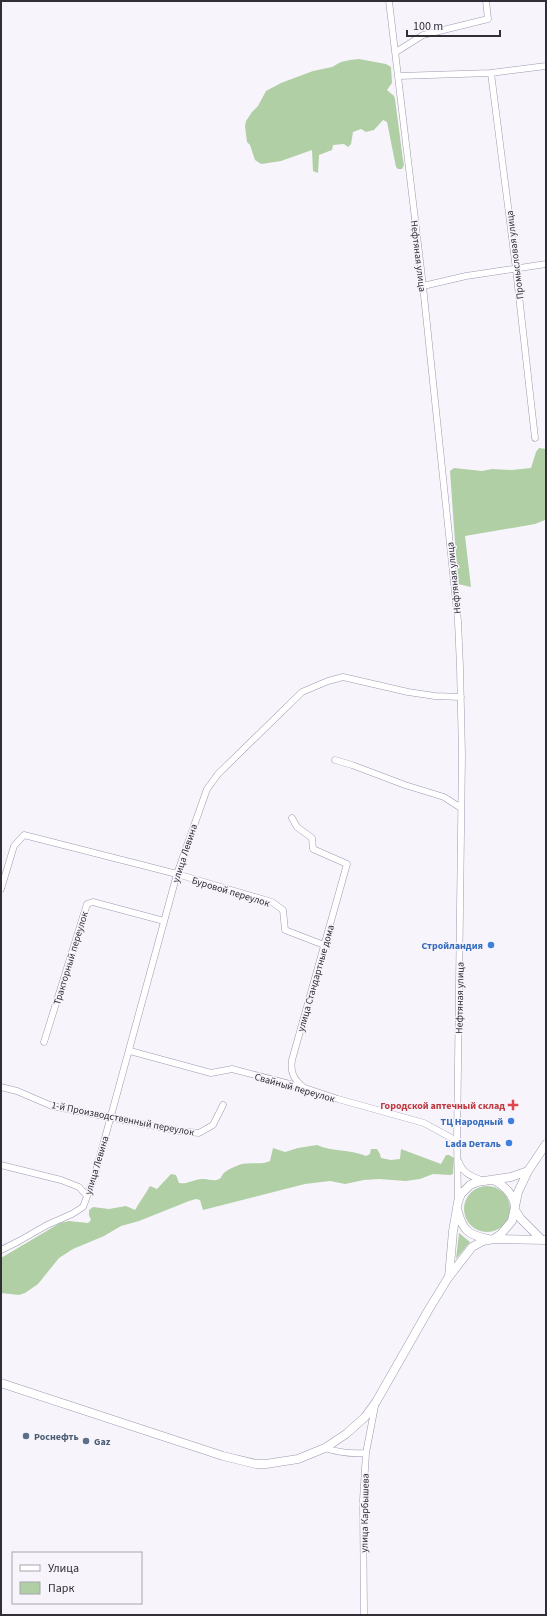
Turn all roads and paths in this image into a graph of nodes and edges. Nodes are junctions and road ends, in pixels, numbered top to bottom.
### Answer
1 (389, 1) edge
2 (486, 1) edge
3 (396, 52) junction
4 (546, 66) edge
5 (491, 72) junction
6 (399, 76) junction
7 (546, 264) edge
8 (516, 269) junction
9 (423, 286) junction
10 (535, 438) dead end
11 (461, 698) junction
12 (335, 760) dead end
13 (461, 808) junction
14 (292, 818) dead end
15 (177, 874) junction
16 (1, 889) edge
17 (164, 921) junction
18 (324, 945) junction
19 (44, 1042) dead end
20 (130, 1051) junction
21 (1, 1087) edge
22 (305, 1088) junction
23 (223, 1105) dead end
24 (111, 1116) junction
25 (456, 1141) junction
26 (546, 1144) edge
27 (457, 1159) junction
28 (1, 1165) edge
29 (528, 1171) junction
30 (484, 1181) junction
31 (495, 1181) junction
32 (87, 1196) junction
33 (458, 1205) junction
34 (515, 1208) junction
35 (492, 1239) junction
36 (544, 1240) edge
37 (1, 1250) edge
38 (448, 1278) junction
39 (1, 1383) edge
40 (376, 1402) junction
41 (325, 1448) junction
42 (366, 1453) junction
43 (364, 1615) edge

1 - 3 street, Нефтяная улица
2 - 3 street
3 - 6 street, Нефтяная улица
4 - 5 street
5 - 6 street
5 - 8 street, Промысловая улица
6 - 9 street, Нефтяная улица
7 - 8 street
8 - 9 street
8 - 10 street, Промысловая улица
9 - 11 street, Нефтяная улица
11 - 13 street, Нефтяная улица
11 - 15 street, улица Левина
12 - 13 street
13 - 25 street, Нефтяная улица
14 - 18 street, улица Стандартные дома
15 - 16 street, Буровой переулок
15 - 17 street, улица Левина
15 - 18 street, Буровой переулок
17 - 19 street, Тракторный переулок
17 - 20 street, улица Левина
18 - 22 street, улица Стандартные дома
20 - 22 street, Свайный переулок
20 - 24 street, улица Левина
21 - 24 street, 1-й Производственный переулок
22 - 25 street, Свайный переулок
23 - 24 street, 1-й Производственный переулок
24 - 32 street, улица Левина
25 - 27 street, Нефтяная улица
26 - 29 main road
27 - 30 street
27 - 33 street, Нефтяная улица
28 - 32 street
29 - 31 main road
29 - 34 main road
30 - 31 main road
30 - 33 main road
31 - 34 main road
32 - 37 street, улица Левина
33 - 35 main road
33 - 38 main road
34 - 35 main road
34 - 36 main road
35 - 36 main road
35 - 38 main road
38 - 40 main road
39 - 41 main road
40 - 41 main road
40 - 42 street, улица Карбышева
41 - 42 street
42 - 43 street, улица Карбышева

